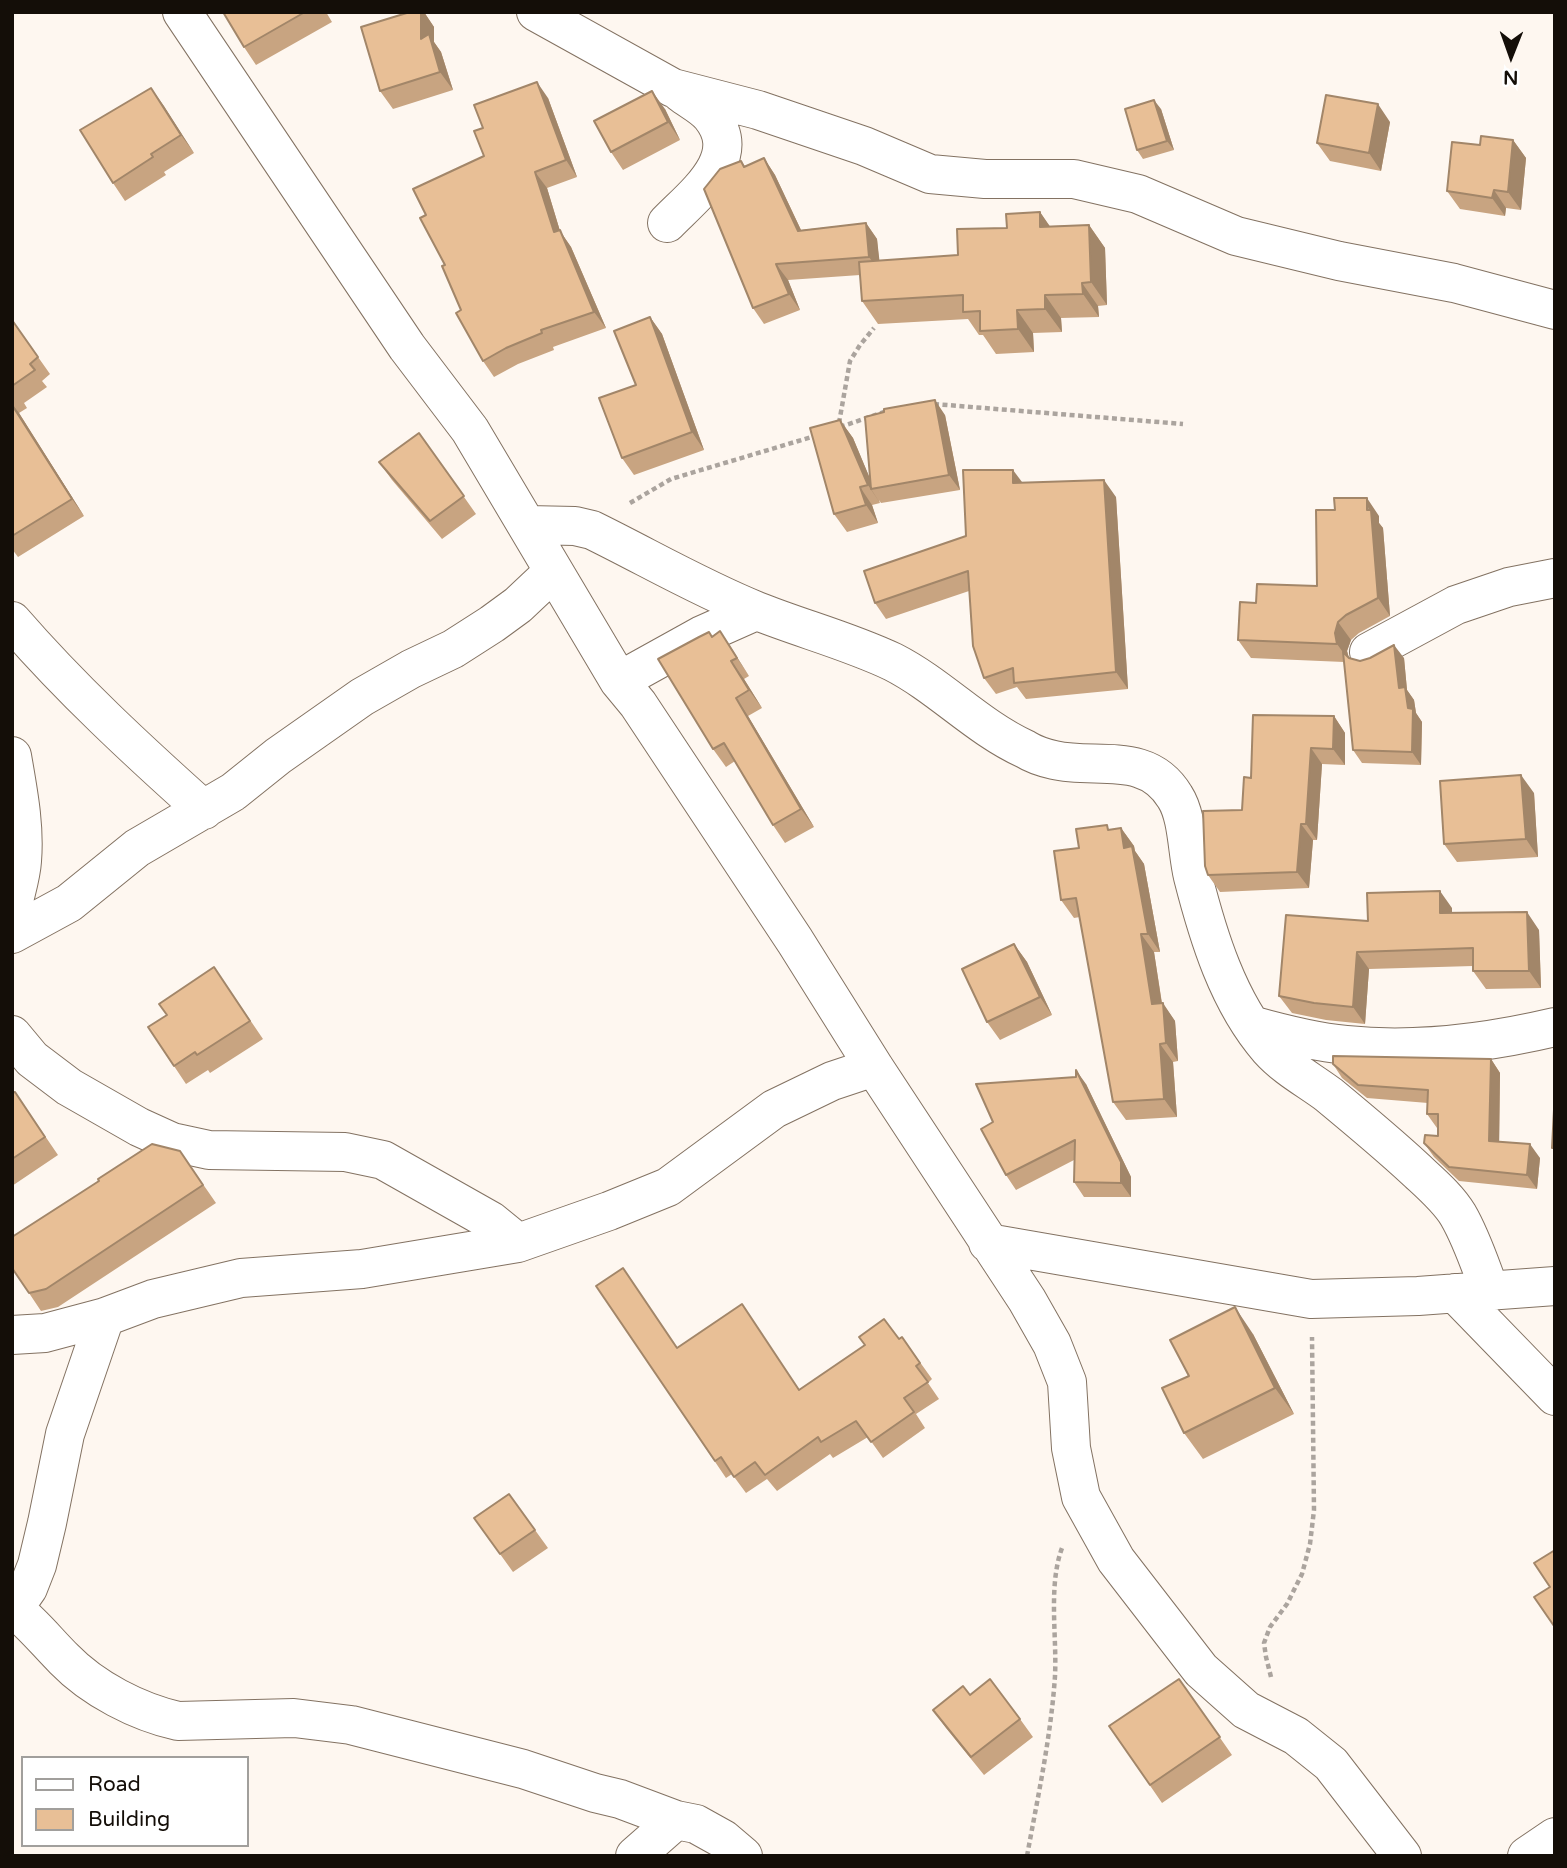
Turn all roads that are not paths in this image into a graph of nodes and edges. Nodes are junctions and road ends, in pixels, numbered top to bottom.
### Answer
1 (182, 12) edge
2 (536, 12) edge
3 (673, 88) junction
4 (667, 223) dead end
5 (1555, 310) edge
6 (528, 525) junction
7 (553, 572) junction
8 (1555, 578) edge
9 (756, 611) junction
10 (12, 621) edge
11 (1369, 652) dead end
12 (619, 681) junction
13 (12, 756) edge
14 (204, 810) junction
15 (12, 910) edge
16 (12, 934) edge
17 (1251, 1025) junction
18 (1555, 1027) edge
19 (12, 1035) edge
20 (874, 1067) junction
21 (518, 1243) junction
22 (988, 1244) junction
23 (1555, 1286) edge
24 (1472, 1292) junction
25 (105, 1317) junction
26 (12, 1335) edge
27 (1555, 1396) edge
28 (13, 1610) edge
29 (677, 1820) junction
30 (1555, 1837) edge
31 (635, 1856) edge
32 (743, 1856) edge
33 (1402, 1856) edge
34 (1528, 1856) edge

1 - 6 street
2 - 3 street
3 - 4 street
3 - 5 street
6 - 7 street
6 - 9 street
7 - 12 street
7 - 14 street
8 - 11 street
9 - 12 street
9 - 17 street
10 - 14 street
12 - 20 street
13 - 15 street
14 - 16 street
17 - 18 street
17 - 24 street
19 - 21 street
20 - 21 street
20 - 22 street
21 - 25 street
22 - 24 street
22 - 33 street
23 - 24 street
24 - 27 street
25 - 26 street
25 - 28 street
28 - 29 street
29 - 31 street
29 - 32 street
30 - 34 street

